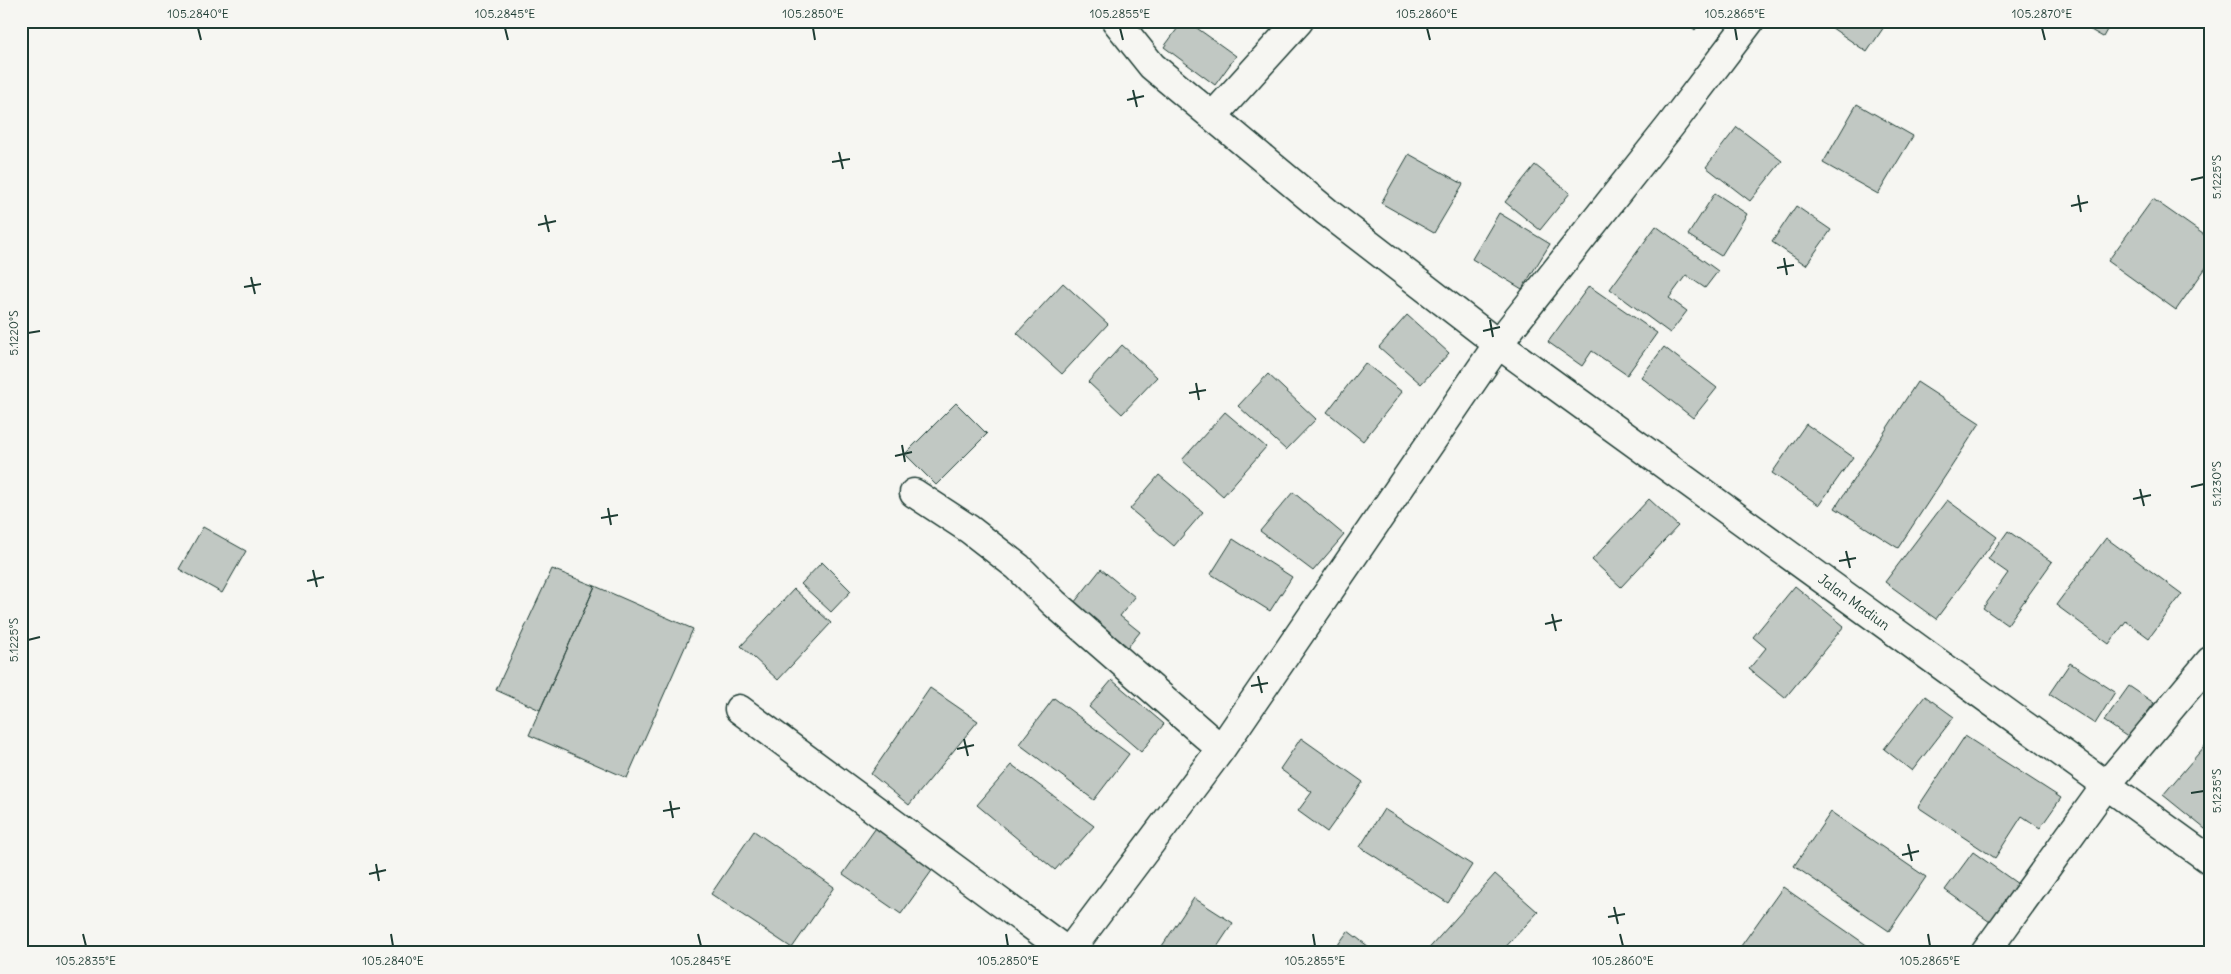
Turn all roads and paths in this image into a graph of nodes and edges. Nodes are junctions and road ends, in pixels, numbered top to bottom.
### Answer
1 (1116, 21) edge
2 (1299, 21) edge
3 (1750, 21) edge
4 (1213, 116) junction
5 (1498, 344) junction
6 (914, 493) dead end
7 (2210, 661) edge
8 (739, 709) dead end
9 (1220, 749) junction
10 (2107, 784) junction
11 (2210, 860) edge
12 (1068, 953) edge
13 (1985, 953) edge

1 - 4 street, Jalan Madiun
2 - 4 street
3 - 5 street
4 - 5 street, Jalan Madiun
5 - 9 street
5 - 10 street, Jalan Madiun
6 - 9 street
7 - 10 street
8 - 12 street
9 - 12 street
10 - 11 street, Jalan Madiun
10 - 13 street

